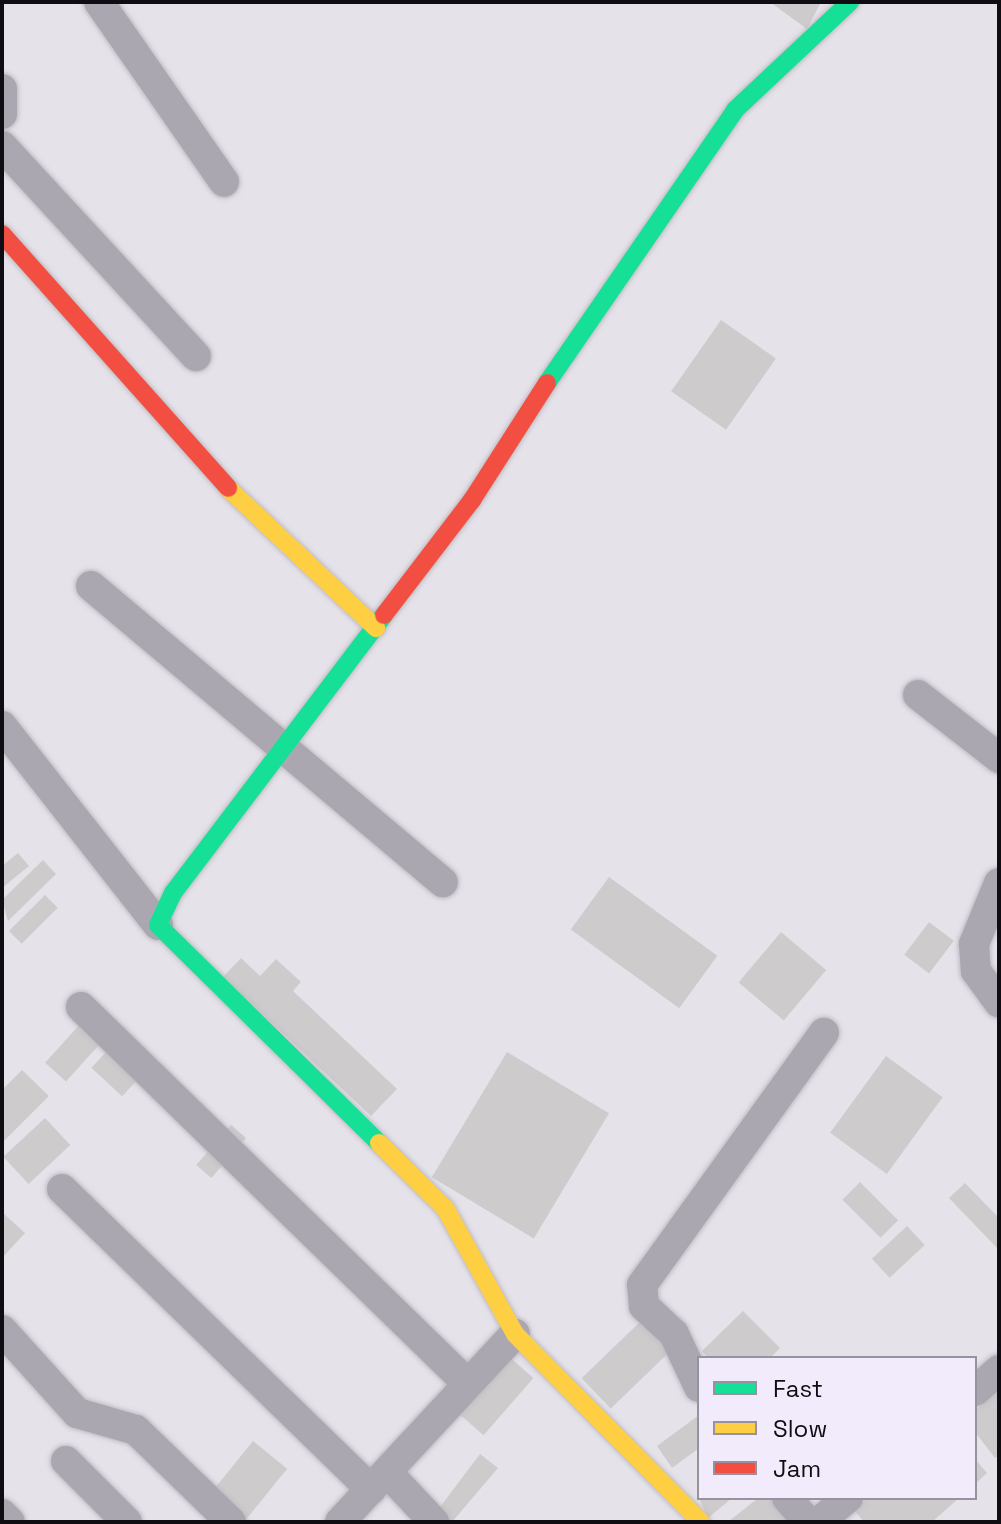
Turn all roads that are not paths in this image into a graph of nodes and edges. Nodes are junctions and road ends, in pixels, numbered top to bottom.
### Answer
1 (99, 2) edge
2 (850, 2) edge
3 (2, 89) edge
4 (2, 114) edge
5 (2, 146) edge
6 (224, 182) dead end
7 (2, 234) edge
8 (196, 356) dead end
9 (91, 586) dead end
10 (376, 628) junction
11 (918, 695) dead end
12 (2, 726) edge
13 (286, 744) junction
14 (999, 758) edge
15 (443, 882) dead end
16 (999, 883) edge
17 (158, 925) junction
18 (999, 1003) edge
19 (81, 1007) dead end
20 (824, 1033) dead end
21 (62, 1189) dead end
22 (2, 1330) edge
23 (515, 1334) junction
24 (999, 1370) edge
25 (697, 1383) edge
26 (468, 1384) junction
27 (977, 1389) edge
28 (66, 1461) dead end
29 (379, 1481) junction
30 (789, 1500) edge
31 (846, 1500) edge
32 (2, 1514) edge
33 (10, 1522) edge
34 (127, 1522) edge
35 (231, 1522) edge
36 (340, 1522) edge
37 (434, 1522) edge
38 (701, 1522) edge
39 (808, 1522) edge
40 (819, 1522) edge

1 - 6 street
2 - 10 street
3 - 4 street
5 - 8 street
7 - 10 street
9 - 13 street
10 - 13 street
11 - 14 street
12 - 17 street
13 - 15 street
13 - 17 street
16 - 18 street
17 - 23 street
19 - 26 street
20 - 25 street
21 - 29 street
22 - 35 street
23 - 26 street
23 - 38 street
24 - 27 street
26 - 29 street
28 - 34 street
29 - 36 street
29 - 37 street
30 - 39 street
31 - 40 street
32 - 33 street

